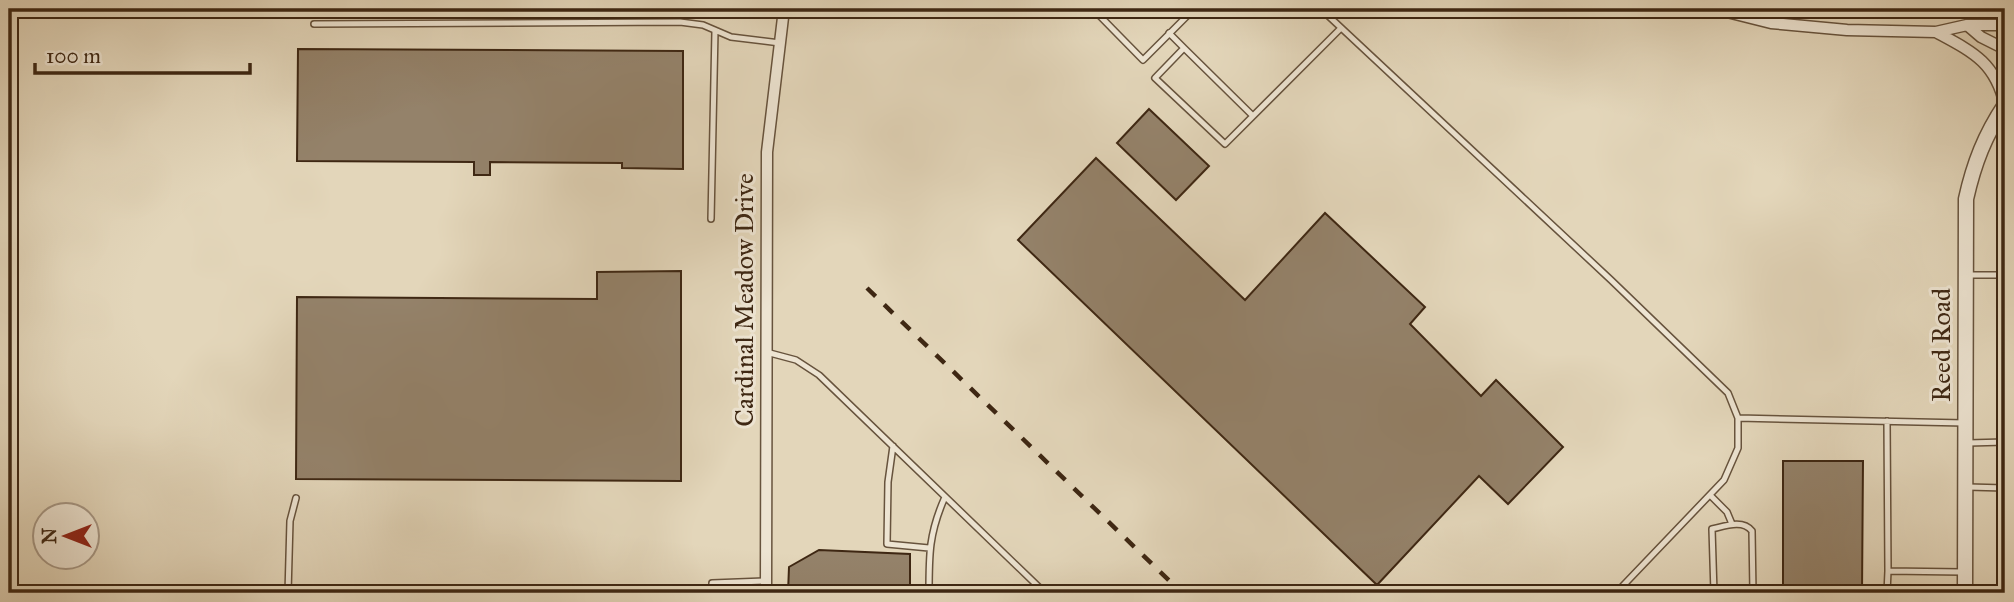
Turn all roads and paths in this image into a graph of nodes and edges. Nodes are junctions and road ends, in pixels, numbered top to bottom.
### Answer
1 (784, 9) edge
2 (1093, 9) edge
3 (1194, 9) edge
4 (1321, 9) edge
5 (1715, 9) edge
6 (313, 24) dead end
7 (1967, 25) junction
8 (2005, 25) edge
9 (1341, 28) junction
10 (715, 31) junction
11 (1936, 32) junction
12 (1170, 33) junction
13 (780, 43) junction
14 (1184, 48) junction
15 (2005, 49) edge
16 (2005, 105) edge
17 (1253, 116) junction
18 (711, 219) dead end
19 (1965, 275) junction
20 (2005, 275) edge
21 (766, 352) junction
22 (1738, 418) junction
23 (1886, 421) junction
24 (1965, 423) junction
25 (2005, 442) edge
26 (1965, 443) junction
27 (893, 446) junction
28 (1965, 487) junction
29 (2005, 488) edge
30 (1710, 495) junction
31 (946, 497) junction
32 (296, 498) dead end
33 (1732, 524) junction
34 (929, 548) junction
35 (1888, 571) junction
36 (1965, 572) junction
37 (766, 587) edge
38 (288, 593) edge
39 (712, 593) edge
40 (929, 593) edge
41 (1045, 593) edge
42 (1616, 593) edge
43 (1714, 593) edge
44 (1754, 593) edge
45 (1887, 593) edge
46 (1965, 593) edge

1 - 13 street, Cardinal Meadow Drive
2 - 12 lane
3 - 12 lane
4 - 9 lane
5 - 11 street
6 - 10 lane
7 - 8 street
7 - 11 street
7 - 15 street
9 - 17 lane
9 - 22 lane
10 - 13 lane
10 - 18 lane
11 - 16 street
12 - 14 lane
13 - 21 street, Cardinal Meadow Drive
14 - 17 lane
14 - 17 lane
16 - 19 street, Reed Road
19 - 20 lane
19 - 24 street, Reed Road
21 - 27 lane
21 - 37 street, Cardinal Meadow Drive
22 - 23 lane
22 - 30 lane
23 - 24 lane
23 - 35 lane
24 - 26 street, Reed Road
25 - 26 lane
26 - 28 street, Reed Road
27 - 31 lane
27 - 34 lane
28 - 29 lane
28 - 36 street, Reed Road
30 - 33 lane
30 - 42 lane
31 - 34 lane
31 - 41 lane
32 - 38 lane
33 - 43 lane
33 - 44 lane
34 - 40 lane
35 - 36 lane
35 - 45 lane
36 - 46 street, Reed Road
37 - 39 lane

